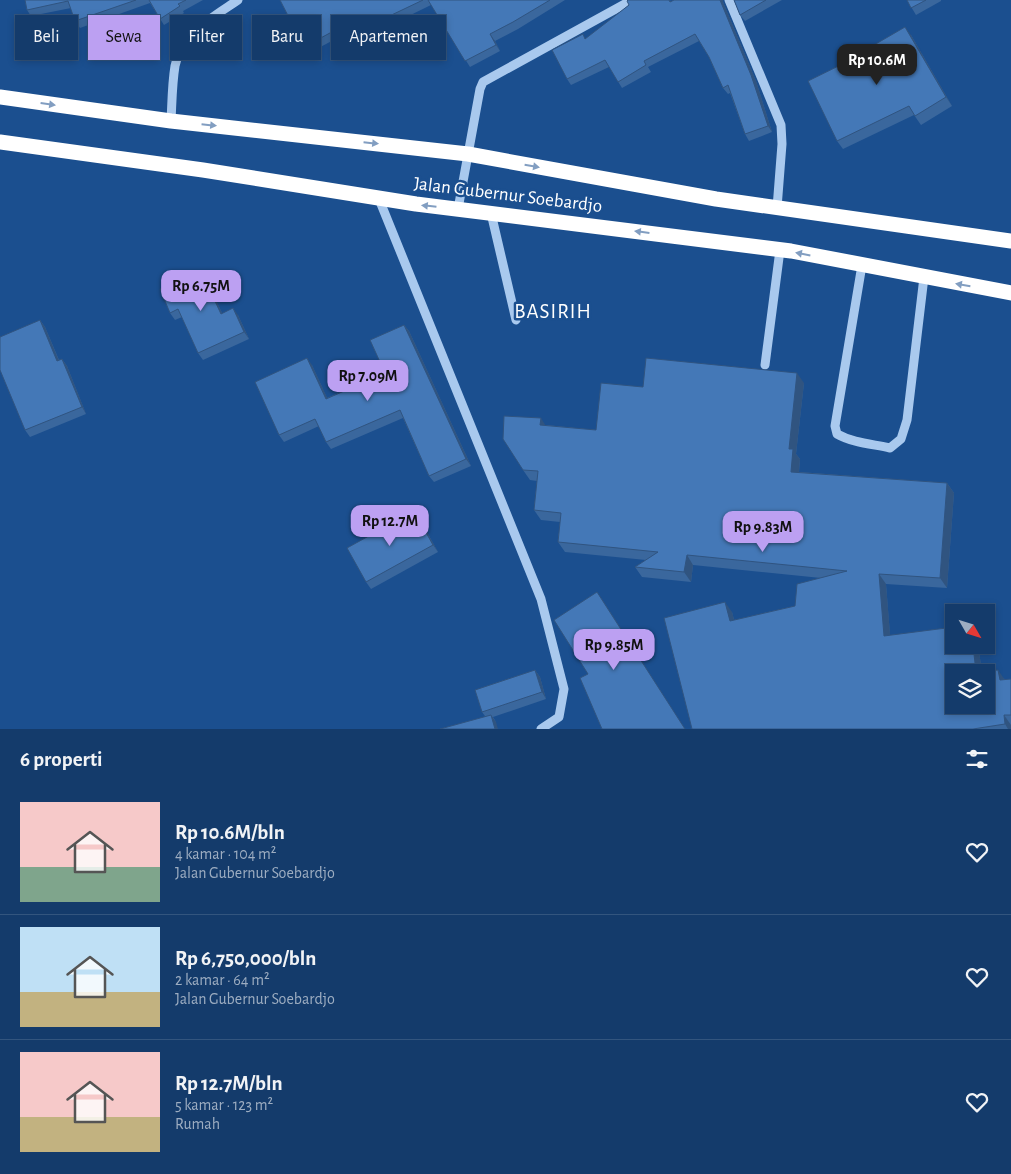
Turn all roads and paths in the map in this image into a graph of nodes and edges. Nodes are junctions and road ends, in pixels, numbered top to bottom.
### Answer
1 (238, 0) edge
2 (632, 0) edge
3 (729, 0) edge
4 (0, 97) edge
5 (171, 121) junction
6 (0, 142) edge
7 (468, 154) junction
8 (379, 199) junction
9 (777, 208) junction
10 (458, 209) junction
11 (491, 213) junction
12 (1011, 241) edge
13 (780, 250) junction
14 (862, 265) junction
15 (924, 277) junction
16 (1011, 293) edge
17 (516, 320) dead end
18 (765, 364) dead end
19 (541, 729) edge

1 - 5 street
2 - 7 street
3 - 9 street
4 -> 5 highway, Jalan Gubernur Soebardjo
5 -> 7 highway, Jalan Gubernur Soebardjo
6 - 8 highway, Jalan Gubernur Soebardjo
7 -> 9 highway, Jalan Gubernur Soebardjo
7 - 10 street
10 -> 8 highway, Jalan Gubernur Soebardjo
8 - 19 street
9 - 12 highway, Jalan Gubernur Soebardjo
10 - 11 highway, Jalan Gubernur Soebardjo
13 -> 11 highway, Jalan Gubernur Soebardjo
11 - 17 street
14 -> 13 highway, Jalan Gubernur Soebardjo
13 - 18 street
14 - 15 highway, Jalan Gubernur Soebardjo
14 - 15 street
16 -> 15 highway, Jalan Gubernur Soebardjo

